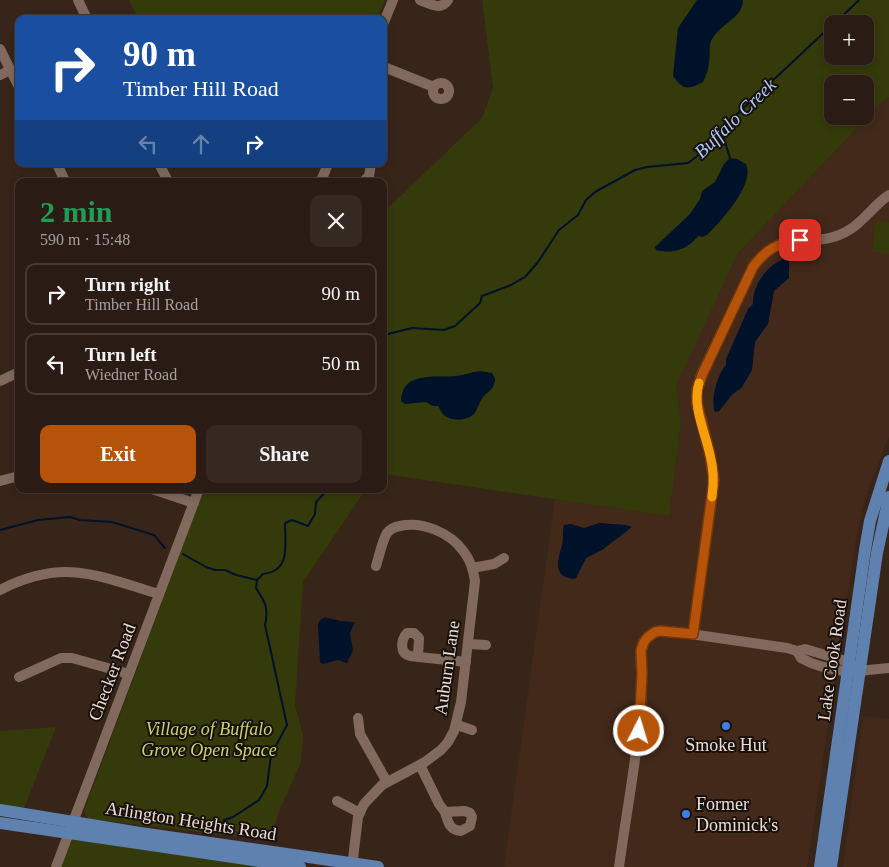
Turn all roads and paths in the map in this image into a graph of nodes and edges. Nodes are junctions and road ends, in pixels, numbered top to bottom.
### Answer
1 (78, 0) edge
2 (393, 0) edge
3 (420, 0) edge
4 (448, 0) edge
5 (85, 15) edge
6 (387, 15) edge
7 (0, 49) edge
8 (387, 68) edge
9 (10, 70) junction
10 (0, 75) edge
11 (15, 79) edge
12 (434, 87) dead end
13 (889, 195) edge
14 (15, 374) edge
15 (0, 381) edge
16 (889, 461) edge
17 (15, 477) edge
18 (0, 481) edge
19 (165, 493) edge
20 (197, 493) edge
21 (889, 497) edge
22 (194, 502) junction
23 (504, 558) dead end
24 (376, 566) dead end
25 (472, 568) junction
26 (0, 590) edge
27 (159, 594) junction
28 (693, 634) junction
29 (468, 644) junction
30 (486, 644) dead end
31 (418, 656) dead end
32 (466, 662) junction
33 (852, 668) junction
34 (889, 668) edge
35 (129, 674) junction
36 (19, 677) dead end
37 (358, 718) dead end
38 (457, 725) junction
39 (472, 730) dead end
40 (420, 765) junction
41 (387, 782) junction
42 (337, 801) dead end
43 (0, 810) edge
44 (445, 812) dead end
45 (360, 813) junction
46 (0, 823) edge
47 (72, 827) junction
48 (233, 852) junction
49 (352, 865) edge
50 (56, 867) edge
51 (300, 867) edge
52 (378, 867) edge
53 (619, 867) edge
54 (820, 867) edge
55 (831, 867) edge

1 - 5 street
2 - 6 street
3 - 4 street
7 - 9 street
8 - 12 street
9 - 10 street
9 - 11 street
13 - 28 street
14 - 15 street
16 - 33 main road, Lake Cook Road
17 - 18 street
19 - 22 street
20 - 22 street, Checker Road
21 - 33 main road, Lake Cook Road
22 - 27 street, Checker Road
23 - 25 street
24 - 25 street, Auburn Lane
25 - 29 street, Auburn Lane
26 - 27 street
27 - 35 street, Checker Road
28 - 33 street
28 - 53 street
29 - 30 street
29 - 32 street, Auburn Lane
31 - 32 street
32 - 38 street, Auburn Lane
33 - 34 street
33 - 54 main road, Lake Cook Road
33 - 55 main road, Lake Cook Road
35 - 36 street
35 - 47 street, Checker Road
37 - 41 street
38 - 39 street
38 - 40 street, Auburn Lane
40 - 41 street, Auburn Lane
40 - 44 street
41 - 45 street, Auburn Lane
42 - 45 street
43 - 47 main road, Arlington Heights Road
45 - 49 street, Auburn Lane
46 - 47 main road, Arlington Heights Road
47 - 48 main road, Arlington Heights Road
47 - 50 street, Checker Road
48 - 49 main road, Arlington Heights Road
48 - 51 main road, Arlington Heights Road
49 - 52 main road, Arlington Heights Road

